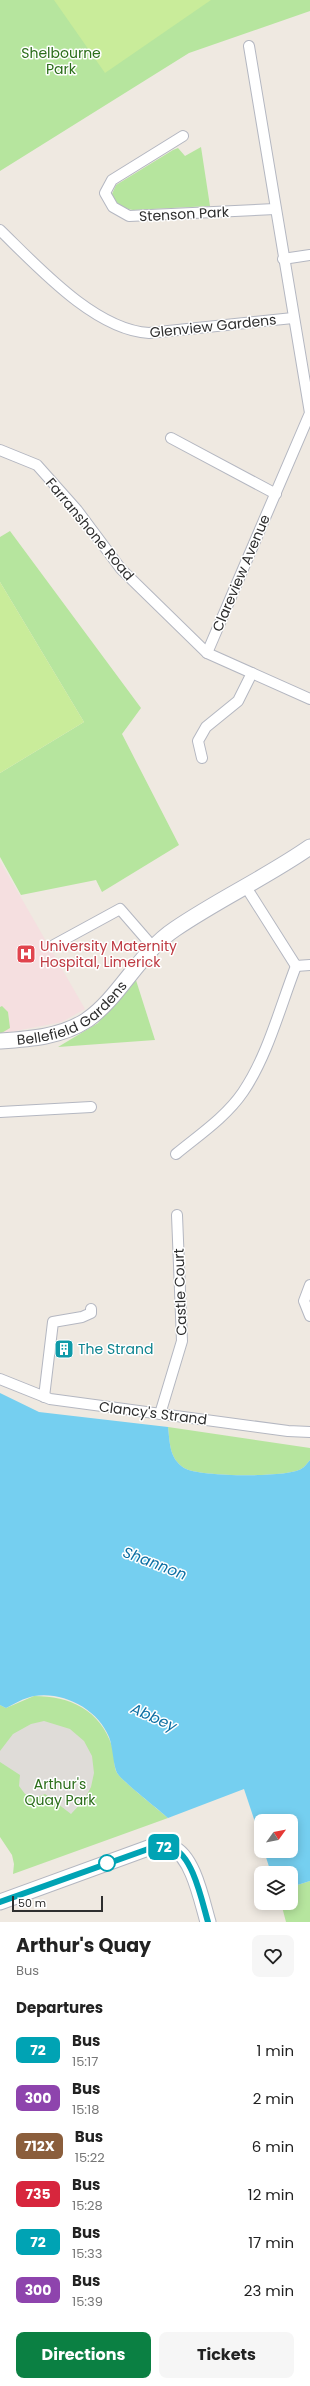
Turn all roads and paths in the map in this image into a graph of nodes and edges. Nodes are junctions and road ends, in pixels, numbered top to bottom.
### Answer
1 (249, 46) dead end
2 (183, 136) dead end
3 (275, 209) junction
4 (0, 230) edge
5 (310, 255) edge
6 (283, 259) junction
7 (293, 318) junction
8 (310, 413) edge
9 (171, 438) dead end
10 (0, 450) edge
11 (276, 494) junction
12 (207, 652) junction
13 (252, 673) junction
14 (310, 699) edge
15 (202, 758) dead end
16 (310, 847) edge
17 (246, 887) junction
18 (54, 945) dead end
19 (153, 947) junction
20 (310, 965) edge
21 (296, 966) junction
22 (0, 1041) edge
23 (91, 1107) dead end
24 (0, 1112) edge
25 (176, 1154) dead end
26 (177, 1215) dead end
27 (310, 1285) edge
28 (91, 1308) dead end
29 (310, 1316) edge
30 (0, 1379) edge
31 (44, 1397) junction
32 (160, 1414) junction
33 (310, 1432) edge
34 (0, 1902) edge
35 (208, 1922) edge

1 - 3 street
2 - 3 street, Stenson Park
3 - 6 street
4 - 7 street, Glenview Gardens
5 - 6 street
6 - 7 street
7 - 8 street, Glenview Gardens
8 - 11 street, Glenview Gardens
9 - 11 street
10 - 12 street, Farranshone Road
11 - 12 street, Clareview Avenue
12 - 13 street, Farranshone Road
13 - 14 street, Farranshone Road
13 - 15 street
16 - 17 street, Bellefield Gardens
17 - 19 street, Bellefield Gardens
17 - 21 street
18 - 19 street
19 - 22 street, Bellefield Gardens
20 - 21 street
21 - 25 street
23 - 24 street
26 - 32 street, Castle Court
27 - 29 street
28 - 31 street
30 - 31 street, Clancy's Strand
31 - 32 street, Clancy's Strand
32 - 33 street, Clancy's Strand
34 - 35 street

